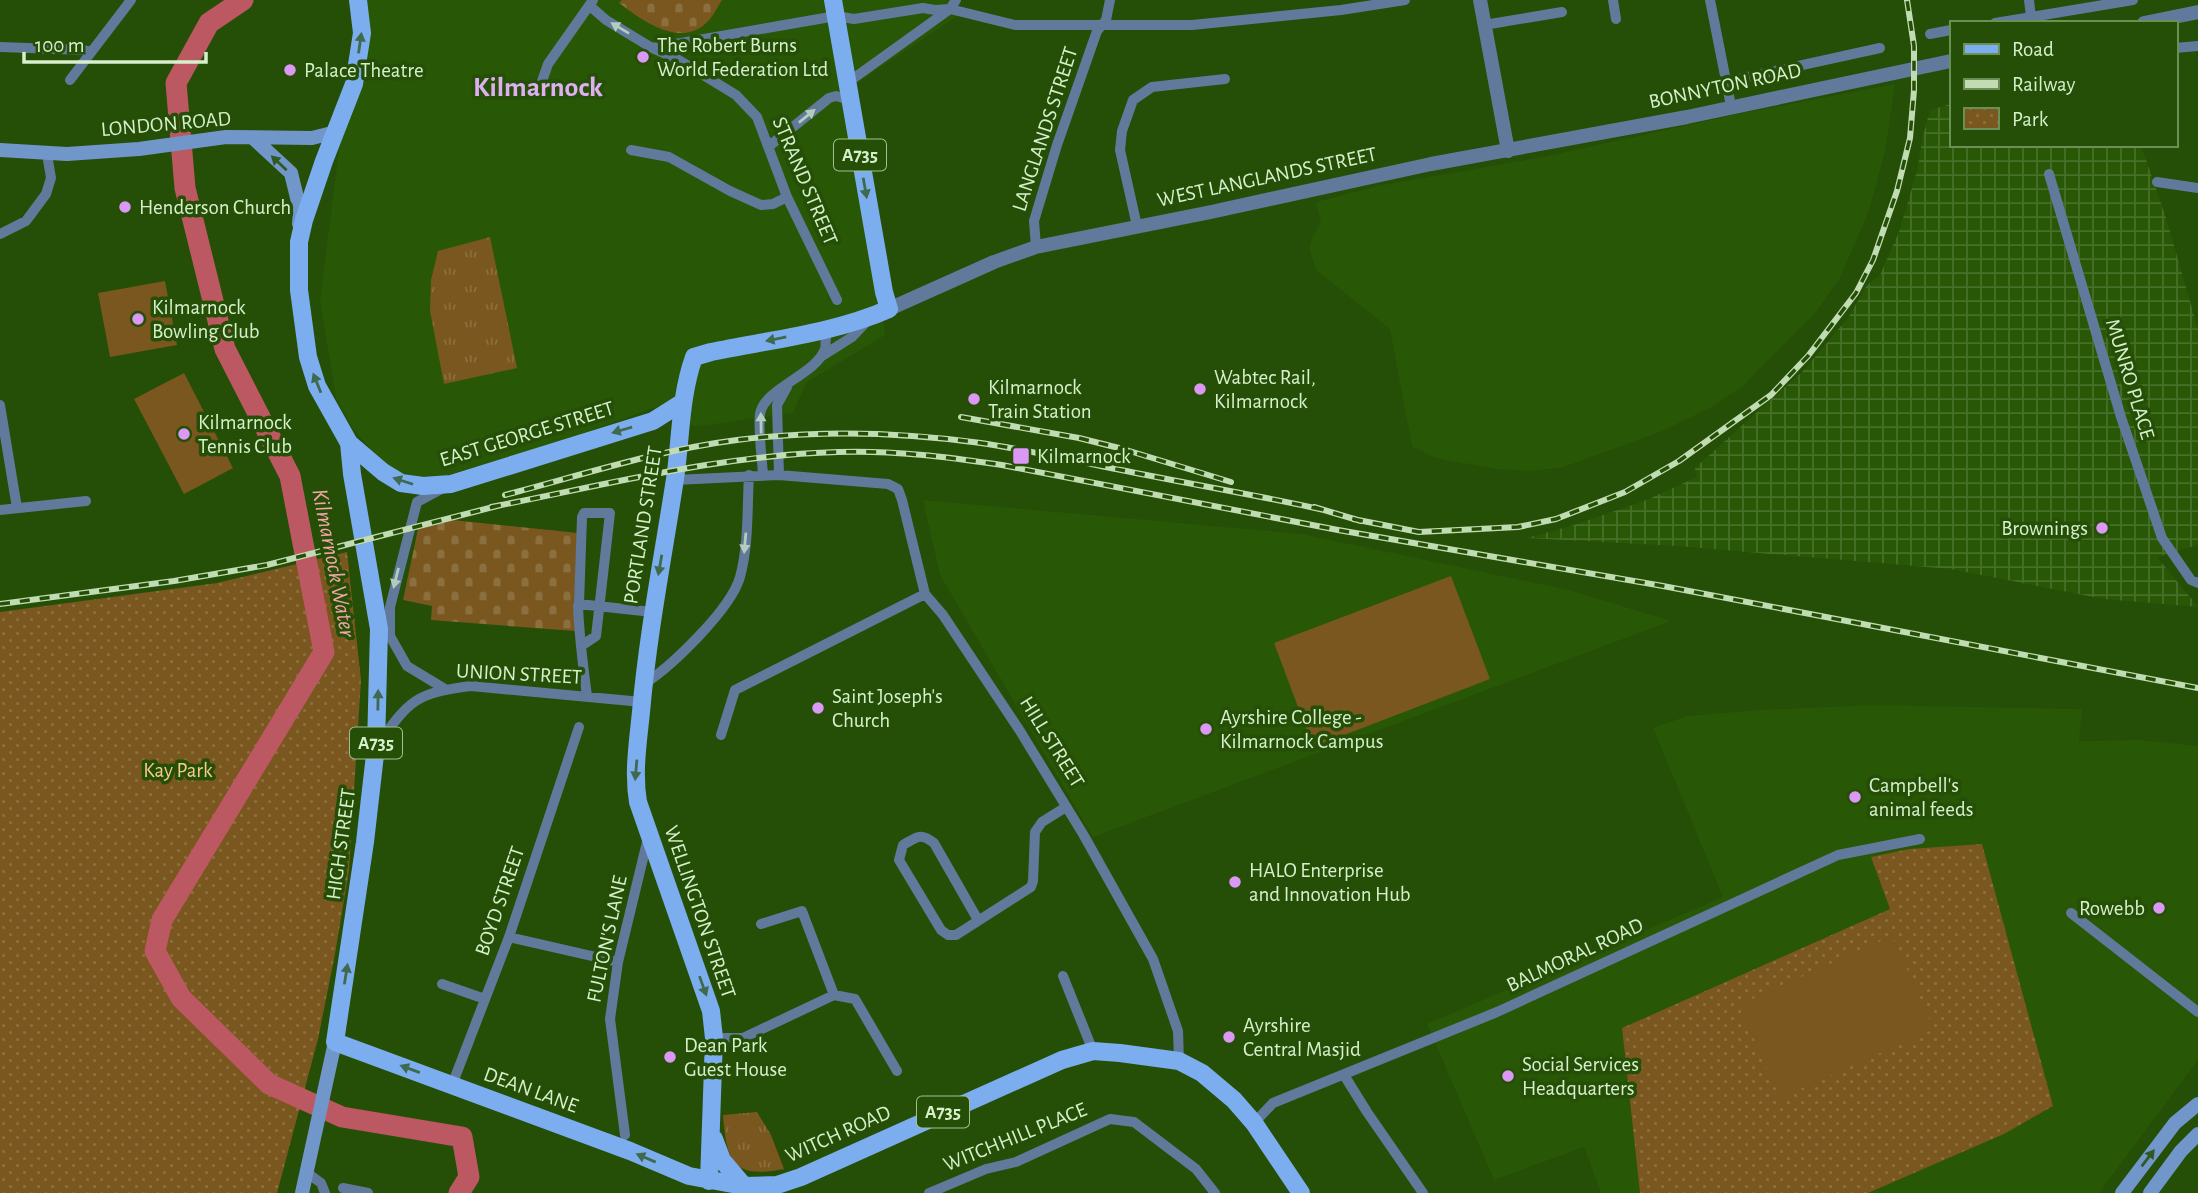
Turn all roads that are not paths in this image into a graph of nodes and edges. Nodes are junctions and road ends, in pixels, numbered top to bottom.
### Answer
1 (131, 0) edge
2 (358, 0) edge
3 (1110, 0) edge
4 (1405, 0) edge
5 (1479, 0) edge
6 (1613, 0) edge
7 (1710, 0) edge
8 (2029, 0) edge
9 (2133, 0) edge
10 (592, 3) edge
11 (953, 4) edge
12 (834, 8) edge
13 (1562, 12) dead end
14 (2198, 12) edge
15 (2031, 17) junction
16 (1616, 19) dead end
17 (2007, 21) edge
18 (2154, 21) edge
19 (1484, 25) junction
20 (1101, 26) junction
21 (1950, 30) edge
22 (1930, 34) dead end
23 (2198, 46) edge
24 (0, 47) edge
25 (652, 48) junction
26 (1880, 48) dead end
27 (2177, 48) edge
28 (91, 52) junction
29 (1950, 61) edge
30 (1225, 79) dead end
31 (70, 80) dead end
32 (1726, 82) junction
33 (540, 87) dead end
34 (848, 92) junction
35 (1731, 106) junction
36 (335, 132) junction
37 (253, 138) junction
38 (768, 147) junction
39 (0, 150) edge
40 (631, 150) dead end
41 (1508, 151) junction
42 (47, 154) junction
43 (2049, 174) dead end
44 (2157, 182) dead end
45 (2198, 188) edge
46 (787, 197) junction
47 (1137, 226) junction
48 (0, 234) edge
49 (299, 242) junction
50 (1036, 247) junction
51 (837, 300) dead end
52 (889, 309) junction
53 (871, 317) junction
54 (819, 330) junction
55 (819, 358) junction
56 (789, 384) junction
57 (683, 402) junction
58 (0, 405) edge
59 (349, 443) junction
60 (749, 475) junction
61 (763, 475) junction
62 (779, 475) junction
63 (675, 480) junction
64 (451, 484) junction
65 (86, 501) dead end
66 (17, 508) junction
67 (0, 510) edge
68 (2198, 583) edge
69 (925, 594) junction
70 (579, 604) junction
71 (600, 606) junction
72 (652, 612) junction
73 (581, 646) junction
74 (445, 690) junction
75 (643, 693) junction
76 (587, 696) junction
77 (579, 727) dead end
78 (721, 735) dead end
79 (376, 746) junction
80 (1066, 807) junction
81 (649, 835) junction
82 (1920, 839) dead end
83 (2071, 913) dead end
84 (978, 920) junction
85 (761, 924) dead end
86 (509, 937) junction
87 (618, 962) junction
88 (1063, 976) dead end
89 (442, 984) dead end
90 (834, 995) junction
91 (485, 999) junction
92 (2198, 1012) edge
93 (715, 1038) junction
94 (335, 1042) junction
95 (1093, 1051) junction
96 (1179, 1061) junction
97 (897, 1071) dead end
98 (1344, 1075) junction
99 (452, 1085) junction
100 (2198, 1104) edge
101 (1254, 1123) junction
102 (711, 1132) junction
103 (2198, 1134) edge
104 (625, 1135) dead end
105 (306, 1172) junction
106 (744, 1186) junction
107 (710, 1187) edge
108 (343, 1188) dead end
109 (302, 1193) edge
110 (325, 1193) edge
111 (368, 1193) edge
112 (929, 1193) edge
113 (1215, 1193) edge
114 (1301, 1193) edge
115 (1423, 1193) edge
116 (2122, 1193) edge
117 (2150, 1193) edge

1 - 28 street
36 -> 2 main road, A735
3 - 20 street, LANGLANDS STREET
4 - 20 street
5 - 19 street
6 - 16 street
7 - 32 street
8 - 15 street
9 - 15 street
25 -> 10 street, STRAND STREET
10 - 33 street
11 - 12 street
11 - 20 street
11 - 34 street
12 - 25 street
12 - 34 main road, A735
13 - 19 street
14 - 18 street
15 - 17 street
19 - 41 street
20 - 50 street, LANGLANDS STREET
21 - 22 street
23 - 27 street
24 - 28 street
25 - 38 street, STRAND STREET
26 - 32 street
28 - 31 street
29 - 35 street, BONNYTON ROAD
30 - 47 street
32 - 35 street
38 -> 34 street
34 -> 52 main road, A735
35 - 41 street, BONNYTON ROAD
36 - 37 main road, LONDON ROAD
36 - 49 main road, A735
37 - 42 main road, LONDON ROAD
49 -> 37 main road
38 - 46 street, STRAND STREET
39 - 42 main road, LONDON ROAD
40 - 46 street
41 - 47 street, WEST LANGLANDS STREET
42 - 48 street
43 - 68 street, MUNRO PLACE
44 - 45 street
46 - 51 street, STRAND STREET
47 - 50 street, WEST LANGLANDS STREET
59 -> 49 main road, A735
50 - 52 street
52 - 53 main road
53 - 54 main road
53 - 55 street
54 - 55 street
54 -> 57 main road, PORTLAND STREET
55 - 56 street
61 -> 56 street
56 - 62 street
57 - 63 main road, PORTLAND STREET
57 -> 64 main road, EAST GEORGE STREET / A735
58 - 66 street
64 -> 59 main road, EAST GEORGE STREET / A735
79 -> 59 main road, HIGH STREET / A735
60 - 61 street, HILL STREET
60 - 63 street, HILL STREET
60 -> 75 street
61 - 62 street, HILL STREET
62 - 69 street, HILL STREET
63 -> 72 main road, PORTLAND STREET
64 -> 74 street
65 - 66 street
66 - 67 street
69 - 78 street
69 - 80 street, HILL STREET
70 - 71 street
70 - 71 street
70 - 73 street
71 - 72 street
71 - 73 street
72 - 75 main road, PORTLAND STREET
73 - 76 street
74 - 76 street, UNION STREET
74 - 79 street, UNION STREET
75 - 76 street, UNION STREET
75 -> 81 main road, WELLINGTON STREET
77 - 86 street, BOYD STREET
94 -> 79 main road, HIGH STREET / A735
80 - 84 street
80 - 96 street, HILL STREET
81 - 87 street, FULTON'S LANE
81 -> 93 main road, WELLINGTON STREET
82 - 98 street, BALMORAL ROAD
83 - 92 street
84 - 84 street
85 - 90 street
86 - 87 street
86 - 91 street, BOYD STREET
87 - 104 street, FULTON'S LANE
88 - 95 street
89 - 91 street
90 - 93 street
90 - 97 street
91 - 99 street, BOYD STREET
93 - 102 main road, WELLINGTON STREET
99 -> 94 main road, DEAN LANE / A735
94 - 105 main road
95 - 96 main road, WITCH ROAD / A735
95 - 106 main road, WITCH ROAD / A735
96 - 101 main road, A735
98 - 101 street, BALMORAL ROAD
98 - 115 street
107 -> 99 main road, DEAN LANE / A735
116 -> 100 main road
101 - 114 main road, A735
102 - 106 main road
102 - 107 main road, WELLINGTON STREET
103 - 117 main road
105 - 109 main road
105 - 110 street
106 - 107 main road, WITCH ROAD / A735
108 - 111 street
112 - 113 street, WITCHHILL PLACE

